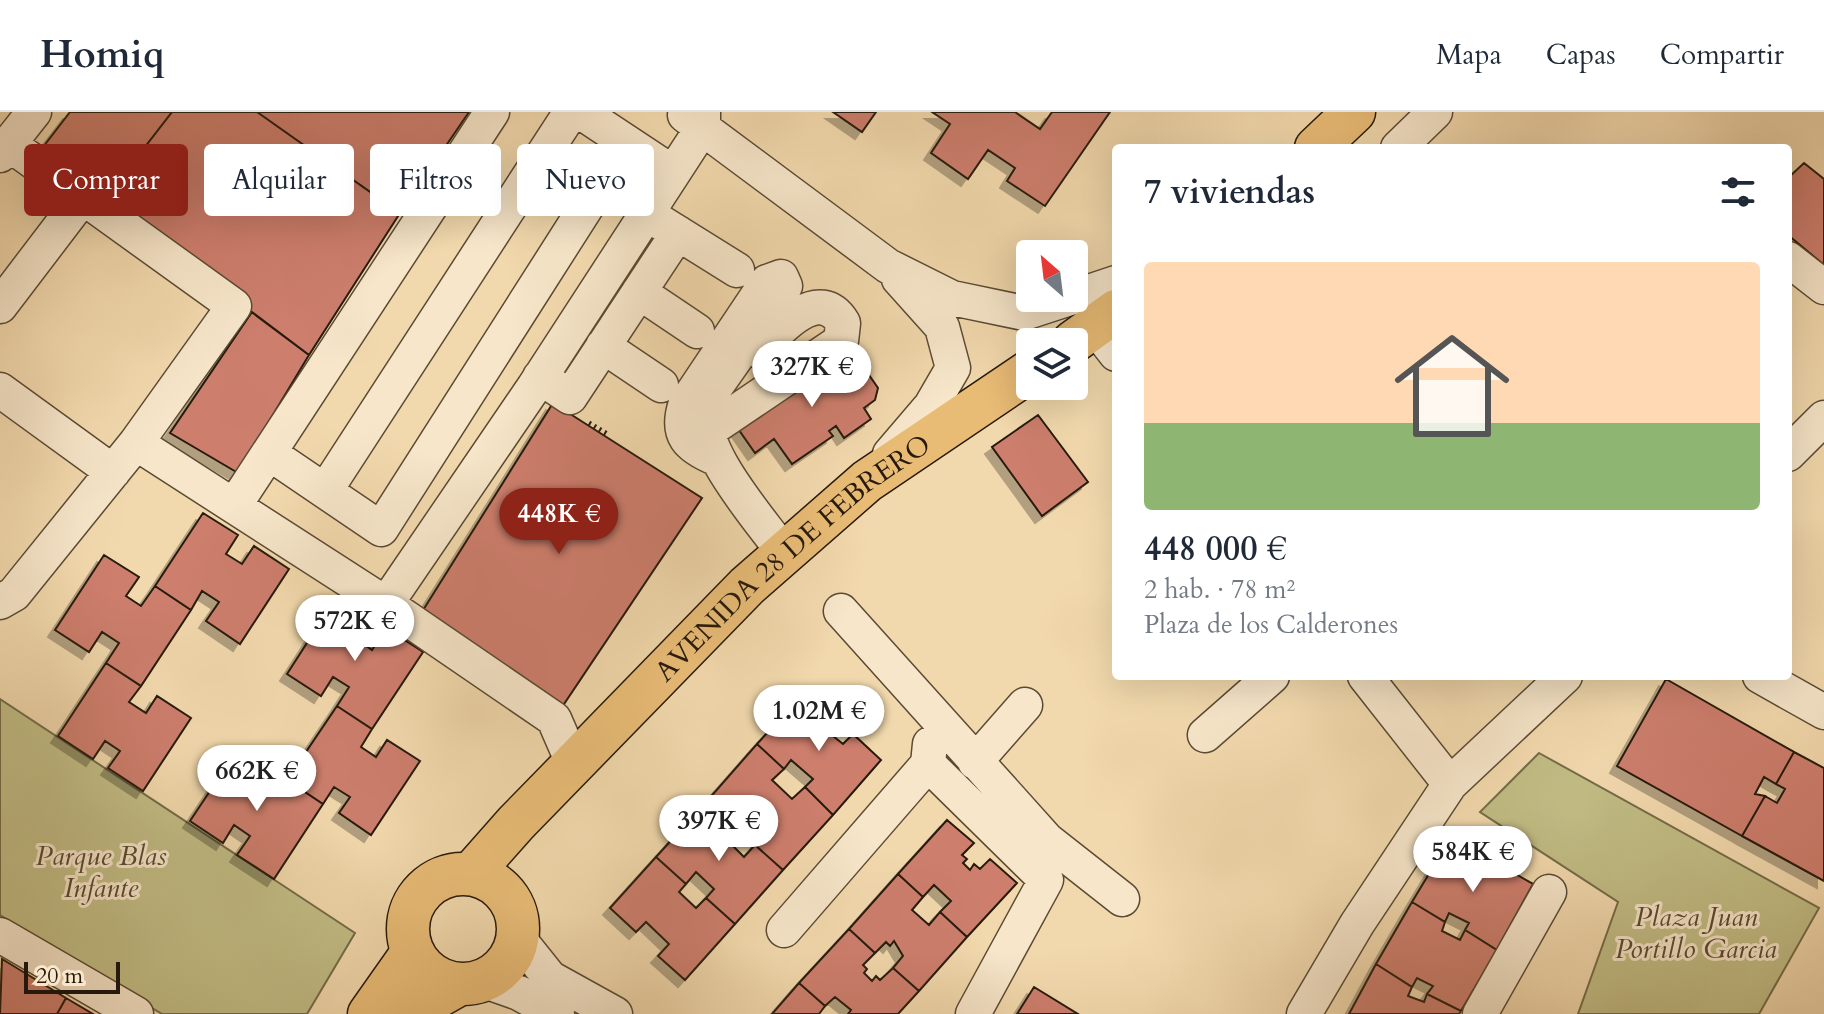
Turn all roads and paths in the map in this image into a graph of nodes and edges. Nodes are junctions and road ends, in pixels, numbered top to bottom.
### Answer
1 (492, 112) edge
2 (571, 112) edge
3 (581, 112) edge
4 (1354, 112) edge
5 (1435, 112) edge
6 (32, 113) edge
7 (696, 117) edge
8 (627, 143) junction
9 (1320, 144) edge
10 (1402, 144) edge
11 (5, 150) edge
12 (24, 161) edge
13 (673, 173) junction
14 (654, 201) edge
15 (69, 216) edge
16 (109, 216) edge
17 (644, 216) edge
18 (651, 216) edge
19 (574, 226) junction
20 (678, 233) junction
21 (617, 256) junction
22 (1792, 262) edge
23 (888, 266) junction
24 (737, 270) dead end
25 (1824, 287) edge
26 (1112, 289) edge
27 (639, 292) junction
28 (0, 306) edge
29 (1091, 322) edge
30 (697, 331) dead end
31 (603, 346) junction
32 (540, 377) junction
33 (1016, 380) edge
34 (661, 385) dead end
35 (0, 390) edge
36 (1824, 418) edge
37 (584, 420) dead end
38 (609, 435) dead end
39 (708, 435) dead end
40 (136, 443) junction
41 (1792, 450) edge
42 (269, 453) junction
43 (113, 472) junction
44 (867, 481) junction
45 (325, 491) junction
46 (234, 506) junction
47 (784, 553) junction
48 (0, 602) edge
49 (386, 604) junction
50 (841, 611) dead end
51 (1267, 680) edge
52 (1368, 680) edge
53 (1561, 680) edge
54 (1767, 680) edge
55 (1025, 705) dead end
56 (1824, 712) edge
57 (933, 716) junction
58 (1205, 735) dead end
59 (975, 762) junction
60 (928, 764) junction
61 (574, 765) junction
62 (1450, 784) junction
63 (471, 874) junction
64 (1549, 892) dead end
65 (1122, 899) dead end
66 (516, 922) junction
67 (784, 930) dead end
68 (0, 935) edge
69 (412, 953) junction
70 (472, 983) junction
71 (136, 1014) edge
72 (369, 1014) edge
73 (407, 1014) edge
74 (557, 1014) edge
75 (615, 1014) edge
76 (973, 1014) edge
77 (1304, 1014) edge
78 (1480, 1014) edge

1 - 42 street
2 - 45 street
3 - 8 street
4 - 9 main road
5 - 10 street
6 - 11 street
7 - 13 street
7 - 23 street
8 - 13 street
8 - 19 street
11 - 12 street
13 - 14 street
15 - 28 street
16 - 40 street
17 - 21 street
18 - 20 street
19 - 21 street
19 - 45 street
20 - 24 street
20 - 27 street
21 - 32 street
22 - 25 street
23 - 29 street
23 - 44 street
26 - 29 street
27 - 30 street
27 - 31 street
31 - 32 street
31 - 34 street
32 - 49 street
33 - 44 main road, AVENIDA 28 DE FEBRERO
35 - 43 street
36 - 41 street
37 - 38 path
39 - 47 street
40 - 43 street
40 - 46 street
42 - 45 street
42 - 46 street
43 - 48 street
44 - 47 main road, AVENIDA 28 DE FEBRERO
46 - 49 street
47 - 61 main road, AVENIDA 28 DE FEBRERO
49 - 61 street
50 - 57 street
51 - 58 street
52 - 62 street
53 - 62 street
54 - 56 street
55 - 59 street
57 - 59 street
57 - 60 street
59 - 65 street
60 - 67 street
60 - 76 street
61 - 63 main road, AVENIDA 28 DE FEBRERO
61 - 66 main road, AVENIDA 28 DE FEBRERO
62 - 77 street
63 - 66 main road
63 - 69 main road
64 - 78 street
66 - 70 main road
66 - 75 street
68 - 71 street
69 - 70 main road
69 - 72 main road
70 - 73 main road
70 - 74 street

